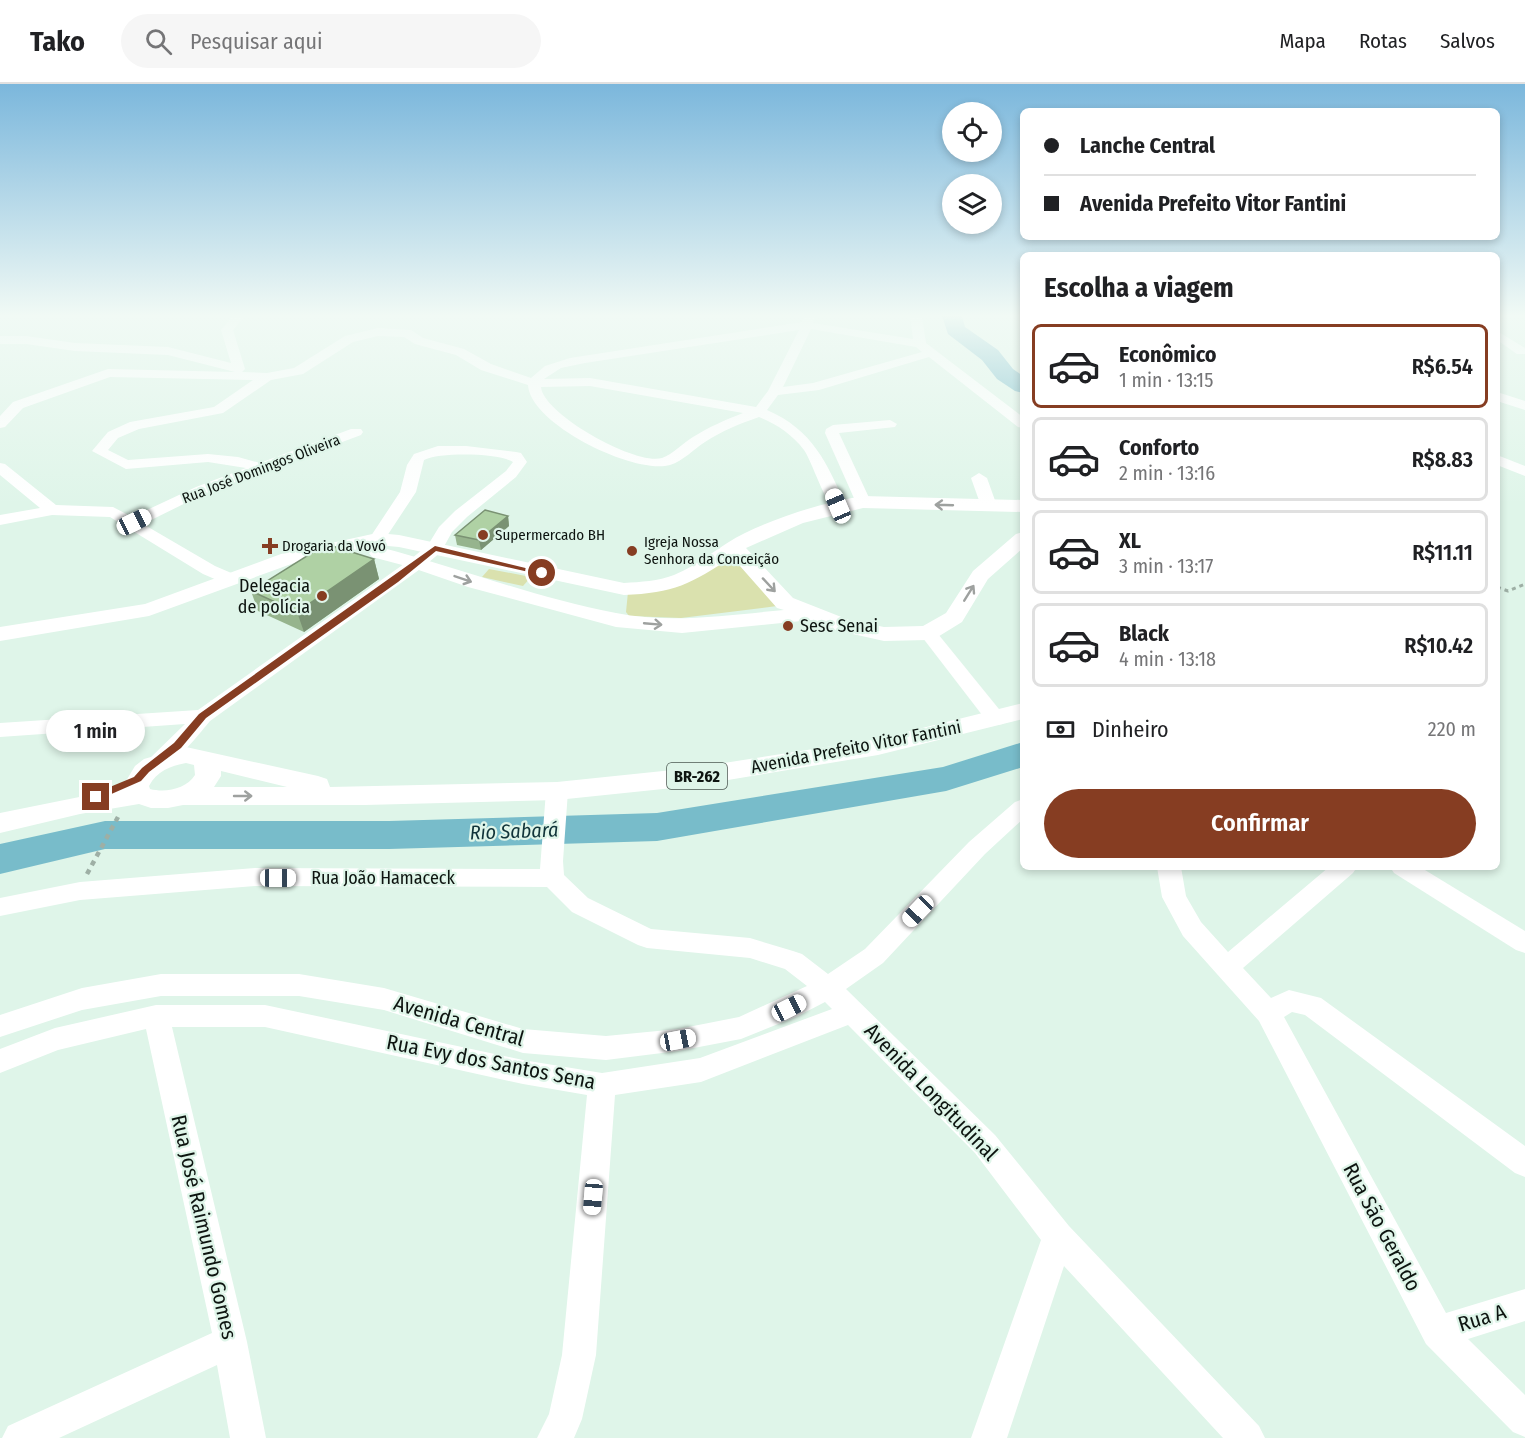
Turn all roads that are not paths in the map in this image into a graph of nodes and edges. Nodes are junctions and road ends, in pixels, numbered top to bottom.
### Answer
1 (91, 379) edge
2 (264, 379) edge
3 (522, 379) edge
4 (536, 379) edge
5 (780, 379) edge
6 (836, 379) edge
7 (965, 379) edge
8 (534, 383) junction
9 (774, 392) junction
10 (1500, 397) edge
11 (1525, 406) edge
12 (759, 412) junction
13 (1020, 422) edge
14 (0, 424) edge
15 (890, 424) dead end
16 (356, 432) dead end
17 (1500, 451) edge
18 (1525, 459) edge
19 (1500, 460) edge
20 (0, 466) edge
21 (263, 468) junction
22 (1525, 472) edge
23 (979, 478) dead end
24 (863, 502) junction
25 (838, 506) junction
26 (989, 506) junction
27 (1020, 508) edge
28 (52, 510) junction
29 (0, 520) edge
30 (134, 522) junction
31 (377, 539) junction
32 (1020, 541) edge
33 (347, 545) junction
34 (734, 547) junction
35 (435, 548) junction
36 (417, 563) junction
37 (562, 577) junction
38 (230, 579) junction
39 (624, 589) junction
40 (536, 599) junction
41 (810, 614) junction
42 (616, 620) junction
43 (928, 633) junction
44 (0, 634) edge
45 (1020, 712) edge
46 (202, 716) junction
47 (996, 719) junction
48 (0, 730) edge
49 (190, 754) junction
50 (139, 787) junction
51 (184, 796) junction
52 (365, 796) junction
53 (555, 800) junction
54 (1020, 810) edge
55 (0, 823) edge
56 (552, 870) junction
57 (1170, 870) edge
58 (1341, 870) edge
59 (1407, 870) edge
60 (0, 908) edge
61 (1525, 943) edge
62 (1227, 967) junction
63 (828, 988) junction
64 (853, 1012) junction
65 (1268, 1013) junction
66 (156, 1016) junction
67 (0, 1026) edge
68 (0, 1061) edge
69 (602, 1085) junction
70 (1525, 1162) edge
71 (1058, 1237) junction
72 (1525, 1305) edge
73 (1438, 1332) junction
74 (230, 1342) junction
75 (1525, 1420) edge
76 (20, 1438) edge
77 (248, 1438) edge
78 (555, 1438) edge
79 (989, 1438) edge
80 (1247, 1438) edge

1 - 14 street
2 - 21 street
3 - 8 street
4 - 8 street
5 - 9 street
6 - 9 street
7 - 13 street
8 - 12 street
8 - 12 street
9 - 12 street
10 - 11 street
12 - 25 street
15 - 24 street
16 - 21 street, Rua José Domingos Oliveira
17 - 18 street
19 - 22 street
20 - 28 street
21 - 30 street, Rua José Domingos Oliveira
23 - 26 street
24 - 25 main road
26 -> 24 main road
25 - 34 main road
26 - 27 main road
28 - 29 street
28 - 30 street
30 - 38 street
31 - 33 main road
31 - 35 main road
31 - 35 street
43 -> 32 main road
33 - 36 main road
33 - 38 main road
34 - 39 main road
34 -> 41 main road
35 - 36 street
35 - 37 main road
36 -> 40 main road
36 - 46 street
37 - 39 main road
37 - 40 main road
38 - 44 main road
39 - 42 main road
40 - 42 main road
42 -> 41 main road
41 - 43 main road
43 - 47 street
45 - 47 main road, Avenida Prefeito Vitor Fantini / BR-262
46 - 48 street
46 - 49 street
47 - 53 main road, Avenida Prefeito Vitor Fantini / BR-262
49 - 50 main road
49 - 51 main road
49 - 52 main road, Avenida Prefeito Vitor Fantini / BR-262
50 - 51 main road, Avenida Prefeito Vitor Fantini
50 - 55 main road
51 -> 52 main road, Avenida Prefeito Vitor Fantini / BR-262
52 - 53 main road, Avenida Prefeito Vitor Fantini / BR-262
53 - 56 street
54 - 63 street, Avenida Central
56 - 60 street, Rua João Hamaceck
56 - 63 street, Avenida Longitudinal
57 - 62 street, Rua São Geraldo
58 - 62 street
59 - 61 street
62 - 65 street, Rua São Geraldo
63 - 64 street, Avenida Longitudinal
63 - 67 street, Avenida Central
64 - 69 street, Rua Evy dos Santos Sena
64 - 71 street, Avenida Longitudinal
65 - 70 street
65 - 73 street, Rua São Geraldo
66 - 68 street, Rua Evy dos Santos Sena
66 - 69 street, Rua Evy dos Santos Sena
66 - 74 street, Rua José Raimundo Gomes
69 - 78 street
71 - 79 street
71 - 80 street, Avenida Longitudinal
72 - 73 street, Rua A
73 - 75 street, Rua São Geraldo
74 - 76 street
74 - 77 street, Rua José Raimundo Gomes

